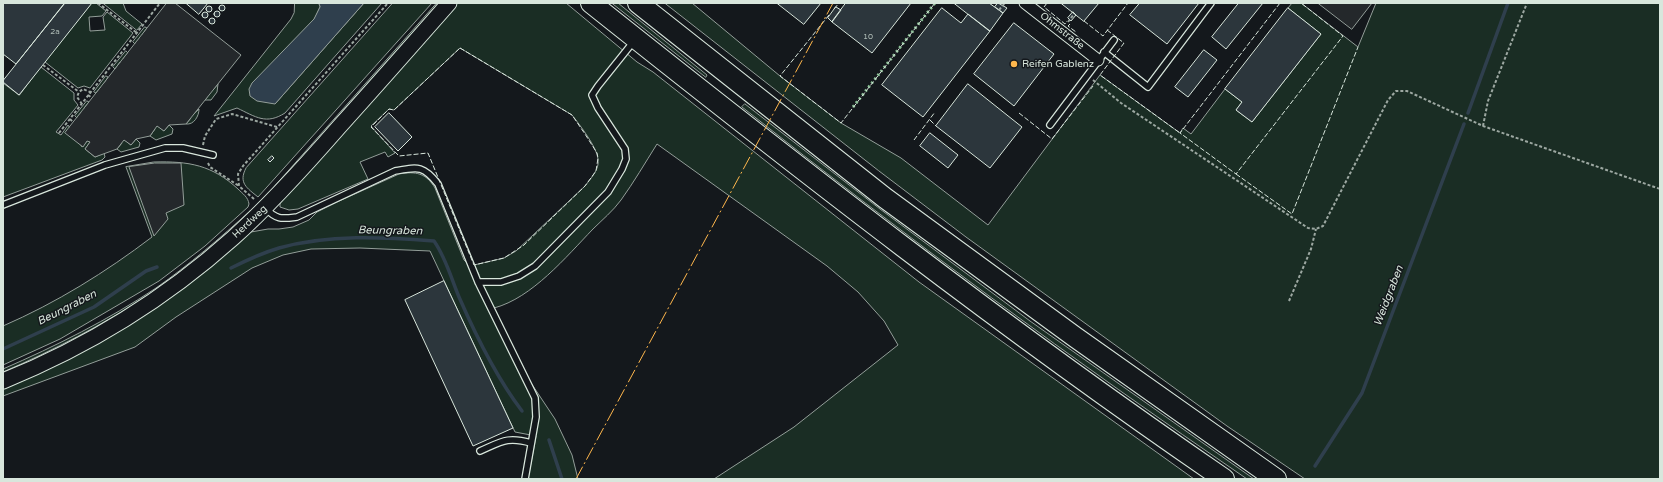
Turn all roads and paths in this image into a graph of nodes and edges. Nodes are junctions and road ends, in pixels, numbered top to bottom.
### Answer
1 (98, 3) edge
2 (160, 3) edge
3 (388, 3) edge
4 (449, 3) edge
5 (591, 3) edge
6 (638, 3) edge
7 (1004, 3) edge
8 (1025, 3) edge
9 (1211, 3) edge
10 (1527, 3) edge
11 (999, 10) dead end
12 (137, 33) junction
13 (636, 39) junction
14 (1114, 40) dead end
15 (127, 45) junction
16 (131, 48) dead end
17 (1101, 56) junction
18 (43, 65) dead end
19 (108, 71) junction
20 (112, 74) dead end
21 (1087, 75) junction
22 (79, 92) junction
23 (89, 94) junction
24 (92, 98) dead end
25 (82, 104) junction
26 (70, 119) junction
27 (74, 122) dead end
28 (1050, 125) dead end
29 (1483, 126) junction
30 (277, 127) junction
31 (59, 133) dead end
32 (201, 151) junction
33 (213, 155) dead end
34 (239, 186) junction
35 (1660, 189) edge
36 (3, 205) edge
37 (265, 208) junction
38 (1316, 229) junction
39 (478, 282) junction
40 (1289, 301) dead end
41 (3, 381) edge
42 (531, 443) junction
43 (480, 451) dead end
44 (525, 479) edge
45 (1224, 479) edge
46 (1276, 479) edge

1 - 12 path
2 - 12 path
3 - 30 path
4 - 37 main road, Herdweg
5 - 13 highway
6 - 46 highway
7 - 11 path
8 - 17 street, Ohmstraße
9 - 17 lane
10 - 29 path
12 - 15 path
13 - 39 lane
13 - 45 highway
14 - 17 lane
15 - 16 path
15 - 19 path
17 - 21 lane
18 - 22 path
19 - 20 path
19 - 23 path
21 - 28 lane
21 - 38 path
22 - 23 path
22 - 25 path
23 - 24 path
23 - 25 path
25 - 26 path
26 - 27 path
26 - 31 path
29 - 35 path
29 - 38 path
30 - 32 path
30 - 34 path
32 - 33 lane
32 - 34 path
32 - 36 lane
34 - 37 path
37 - 39 lane
37 - 41 main road, Herdweg
38 - 40 path
39 - 42 lane
42 - 43 lane
42 - 44 lane

